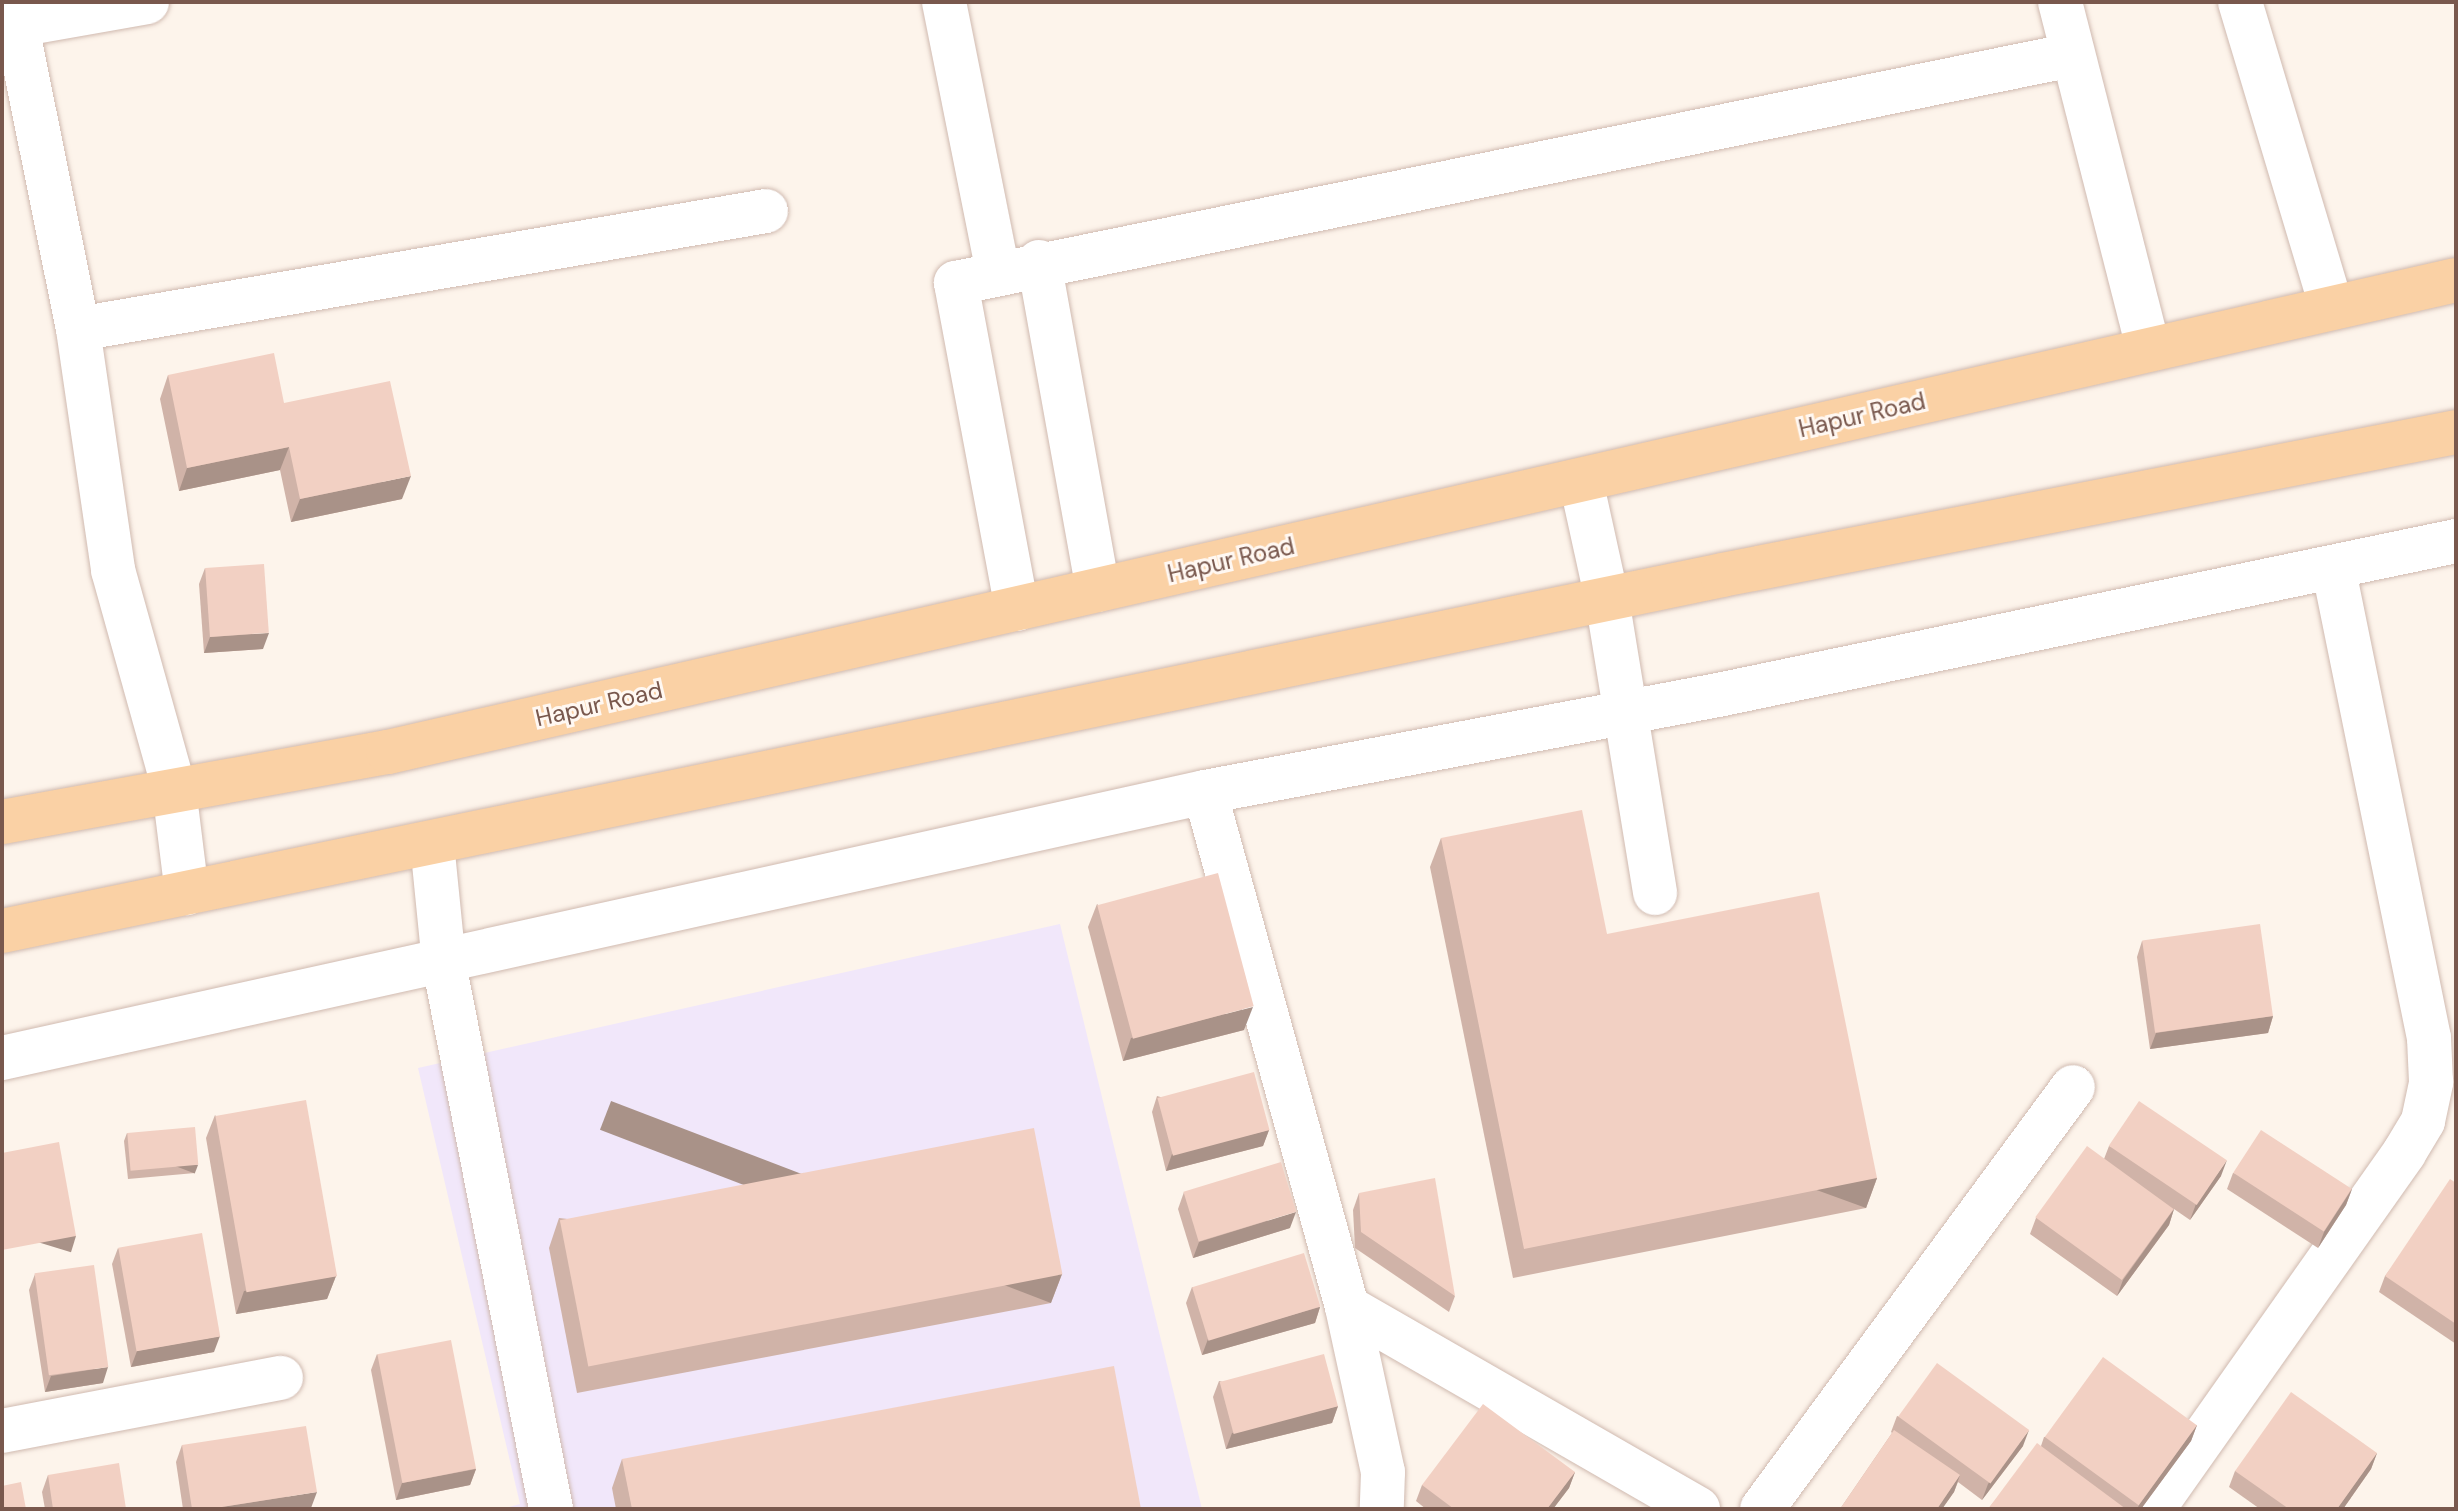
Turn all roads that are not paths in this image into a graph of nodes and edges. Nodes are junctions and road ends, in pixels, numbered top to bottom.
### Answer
1 (147, 2) edge
2 (944, 2) edge
3 (2060, 2) edge
4 (2240, 2) edge
5 (15, 14) edge
6 (2072, 55) junction
7 (766, 211) dead end
8 (1019, 267) junction
9 (2456, 280) edge
10 (2331, 305) junction
11 (78, 329) junction
12 (2148, 348) junction
13 (2456, 432) edge
14 (1581, 481) junction
15 (2456, 541) edge
16 (2334, 570) junction
17 (1098, 590) junction
18 (1607, 599) junction
19 (1017, 609) junction
20 (1624, 712) junction
21 (174, 789) junction
22 (1205, 792) junction
23 (2, 822) edge
24 (432, 843) junction
25 (187, 893) junction
26 (1655, 893) dead end
27 (2, 931) edge
28 (444, 964) junction
29 (2, 1058) edge
30 (2073, 1087) dead end
31 (1347, 1307) junction
32 (281, 1378) dead end
33 (2, 1431) edge
34 (551, 1509) edge
35 (1382, 1509) edge
36 (1698, 1509) edge
37 (1762, 1509) edge
38 (2153, 1509) edge

1 - 5 street
2 - 8 street
3 - 6 street
4 - 10 street
5 - 11 street
6 - 8 street
6 - 12 street
7 - 11 street
8 - 17 street
8 - 19 street
9 - 10 main road, Hapur Road
10 - 12 main road, Hapur Road
11 - 21 street
12 - 14 main road, Hapur Road
13 - 18 main road
14 - 17 main road, Hapur Road
14 - 18 street
15 - 16 street
16 - 20 street
16 - 38 street
17 - 19 main road, Hapur Road
18 - 20 street
18 - 24 main road
19 - 21 main road, Hapur Road
20 - 22 street
20 - 26 street
21 - 23 main road, Hapur Road
21 - 25 street
22 - 28 street
22 - 31 street
24 - 25 main road
24 - 28 street
25 - 27 main road
28 - 29 street
28 - 34 street
30 - 37 street
31 - 35 street
31 - 36 street
32 - 33 street

